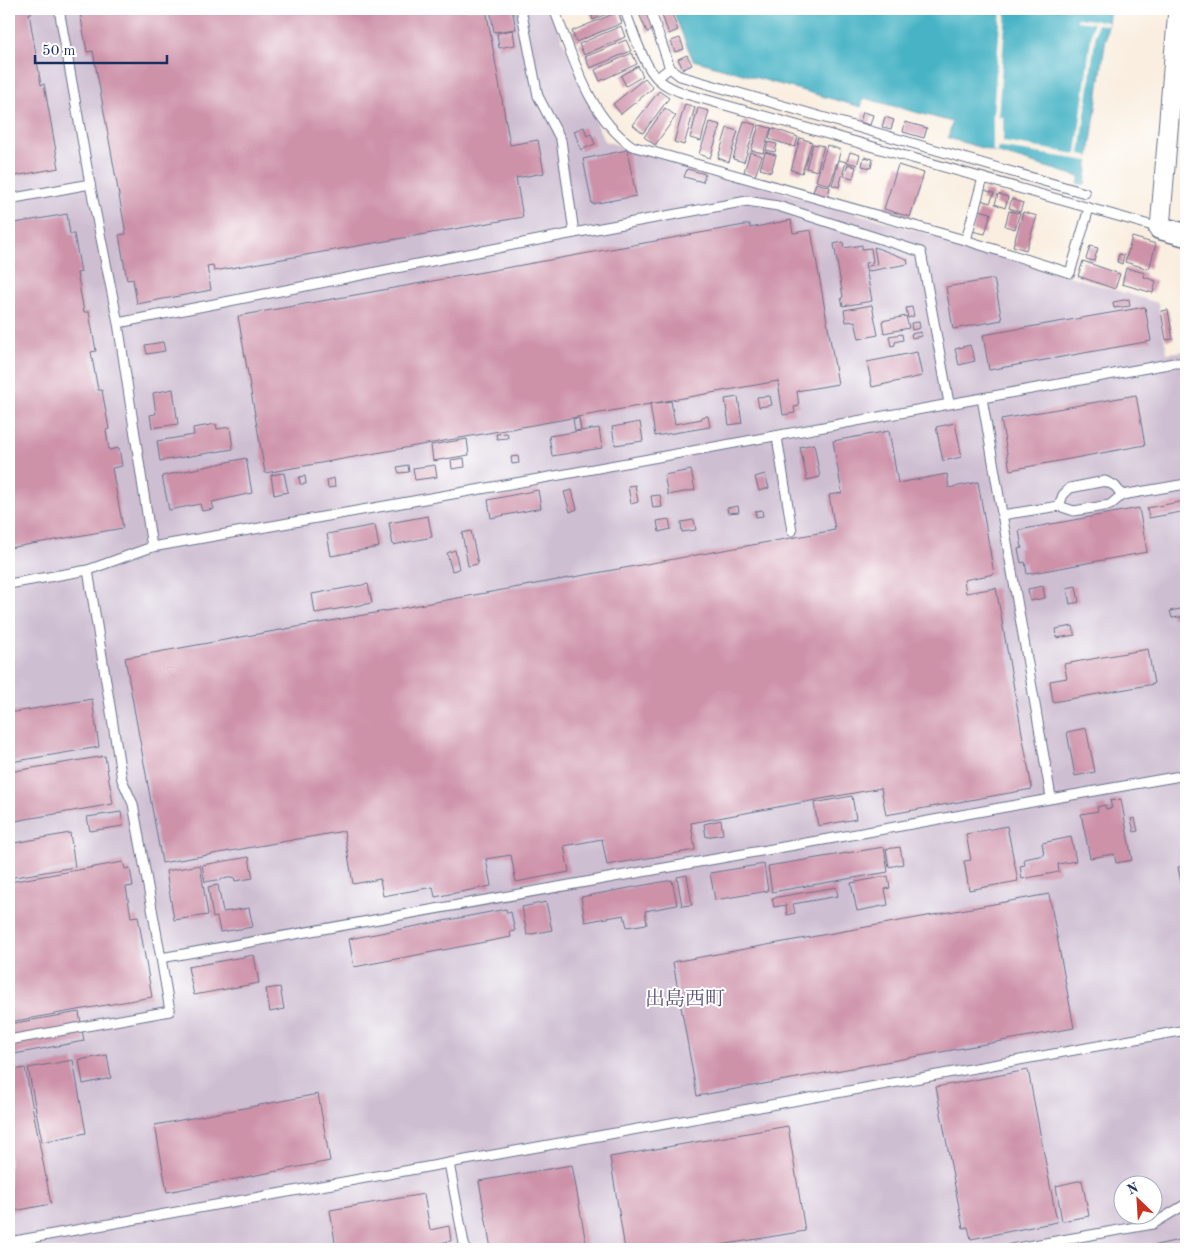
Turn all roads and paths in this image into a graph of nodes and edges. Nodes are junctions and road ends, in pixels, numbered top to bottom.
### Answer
1 (59, 9) edge
2 (521, 9) edge
3 (554, 9) edge
4 (624, 9) edge
5 (650, 9) edge
6 (1178, 9) edge
7 (670, 68) junction
8 (657, 78) junction
9 (983, 178) junction
10 (90, 184) junction
11 (1085, 194) dead end
12 (9, 199) edge
13 (1089, 208) junction
14 (1160, 228) junction
15 (574, 233) junction
16 (1186, 235) edge
17 (966, 240) junction
18 (118, 323) junction
19 (1186, 363) edge
20 (982, 398) junction
21 (949, 403) junction
22 (777, 436) junction
23 (1186, 484) edge
24 (1122, 495) junction
25 (1059, 506) junction
26 (1002, 515) junction
27 (792, 531) dead end
28 (152, 547) junction
29 (88, 570) junction
30 (9, 584) edge
31 (1186, 775) edge
32 (1051, 798) junction
33 (161, 958) junction
34 (1186, 1030) edge
35 (9, 1040) edge
36 (449, 1163) junction
37 (1186, 1204) edge
38 (9, 1242) edge
39 (465, 1249) edge
40 (1011, 1249) edge

1 - 10 lane
2 - 15 lane
3 - 17 lane
4 - 8 lane
5 - 7 lane
6 - 14 street
7 - 8 lane
7 - 11 lane
8 - 9 lane
9 - 13 lane
9 - 17 lane
10 - 12 lane
10 - 18 lane
13 - 14 lane
13 - 17 lane
14 - 16 street
15 - 18 lane
15 - 21 lane
18 - 28 lane
19 - 20 lane
20 - 21 lane
20 - 26 lane
21 - 22 lane
22 - 27 lane
22 - 28 lane
23 - 24 lane
24 - 25 lane
24 - 25 lane
25 - 26 lane
26 - 32 lane
28 - 29 lane
29 - 30 lane
29 - 33 lane
31 - 32 lane
32 - 33 lane
33 - 35 lane
34 - 36 lane
36 - 38 lane
36 - 39 lane
37 - 40 lane

